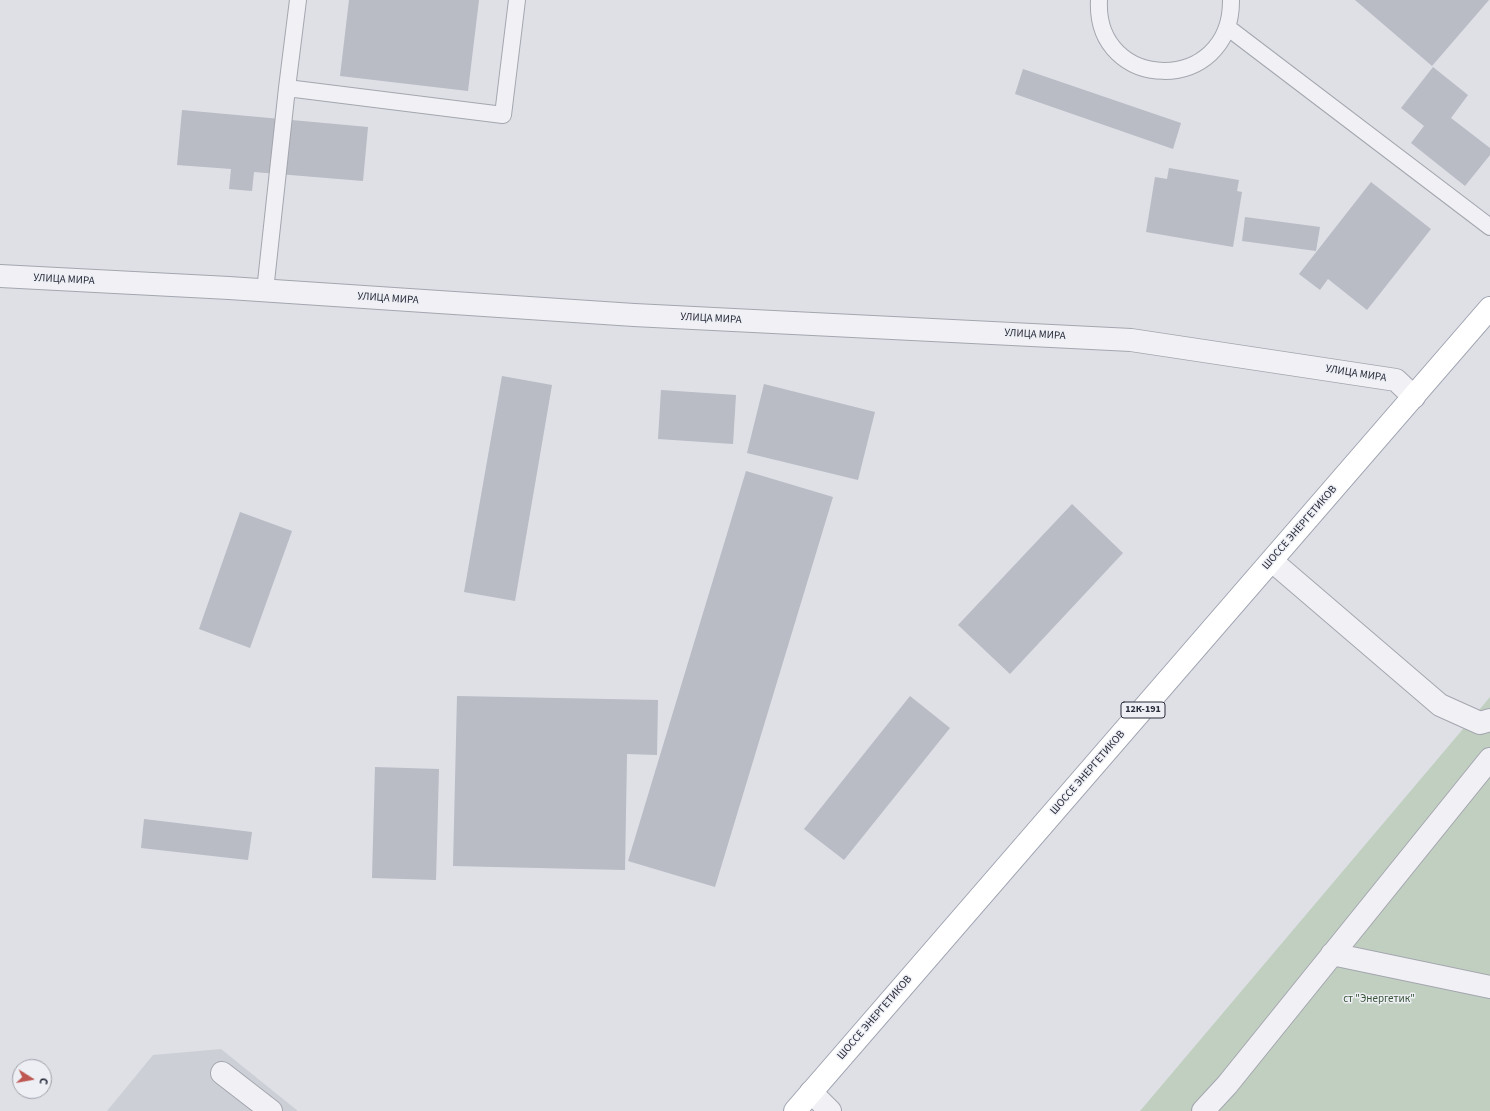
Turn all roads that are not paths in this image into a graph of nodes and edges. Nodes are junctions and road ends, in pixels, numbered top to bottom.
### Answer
1 (298, 0) edge
2 (517, 0) edge
3 (1099, 0) edge
4 (1230, 0) edge
5 (1227, 27) junction
6 (287, 88) junction
7 (1490, 227) edge
8 (0, 276) edge
9 (265, 291) junction
10 (1490, 308) edge
11 (1414, 397) junction
12 (1272, 561) junction
13 (1490, 720) edge
14 (1490, 759) edge
15 (1332, 954) junction
16 (1490, 988) edge
17 (222, 1073) dead end
18 (811, 1092) junction
19 (271, 1111) edge
20 (795, 1111) edge
21 (830, 1111) edge
22 (1202, 1111) edge

1 - 6 lane
2 - 6 lane
3 - 5 lane
4 - 5 lane
5 - 7 lane
6 - 9 lane
8 - 9 street, УЛИЦА МИРА
9 - 11 street, УЛИЦА МИРА
10 - 11 main road, ШОССЕ ЭНЕРГЕТИКОВ / 12К-191
11 - 12 main road, ШОССЕ ЭНЕРГЕТИКОВ / 12К-191
12 - 13 street
12 - 18 main road, ШОССЕ ЭНЕРГЕТИКОВ / 12К-191
14 - 15 street
15 - 16 street
15 - 22 street
17 - 19 street
18 - 20 main road, ШОССЕ ЭНЕРГЕТИКОВ / 12К-191
18 - 21 street

